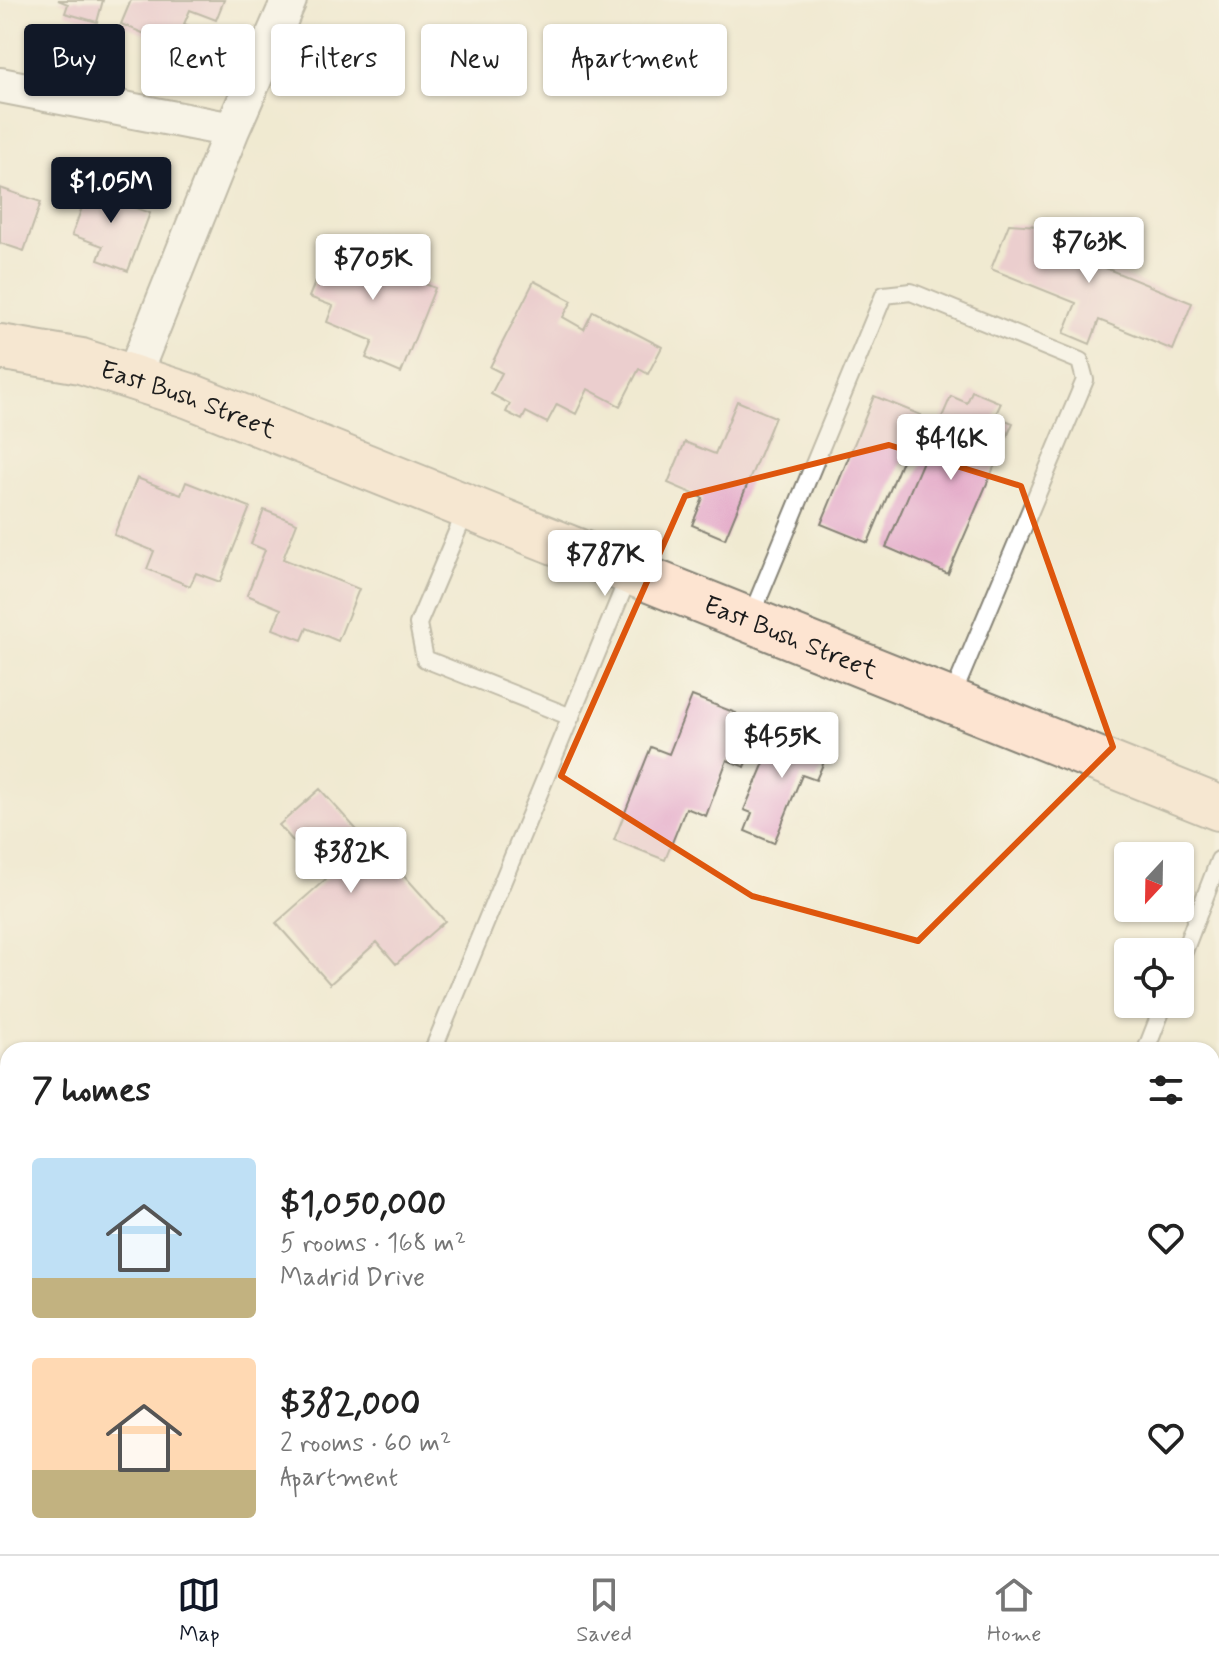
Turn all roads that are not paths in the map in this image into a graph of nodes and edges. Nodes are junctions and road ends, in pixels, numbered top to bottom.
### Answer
1 (289, 0) edge
2 (0, 85) edge
3 (232, 130) junction
4 (0, 347) edge
5 (133, 377) junction
6 (467, 507) junction
7 (631, 572) junction
8 (750, 619) junction
9 (951, 699) junction
10 (571, 717) junction
11 (1219, 808) edge
12 (1219, 860) edge
13 (1189, 938) edge
14 (1159, 1018) edge
15 (436, 1042) edge
16 (1149, 1042) edge

1 - 3 street
2 - 3 street
3 - 5 street
4 - 5 main road, East Bush Street
5 - 6 main road, East Bush Street
6 - 7 main road, East Bush Street
6 - 10 lane
7 - 8 main road, East Bush Street
7 - 10 lane
8 - 9 main road, East Bush Street
8 - 9 lane
9 - 11 main road, East Bush Street
10 - 15 lane
12 - 13 lane
14 - 16 lane

